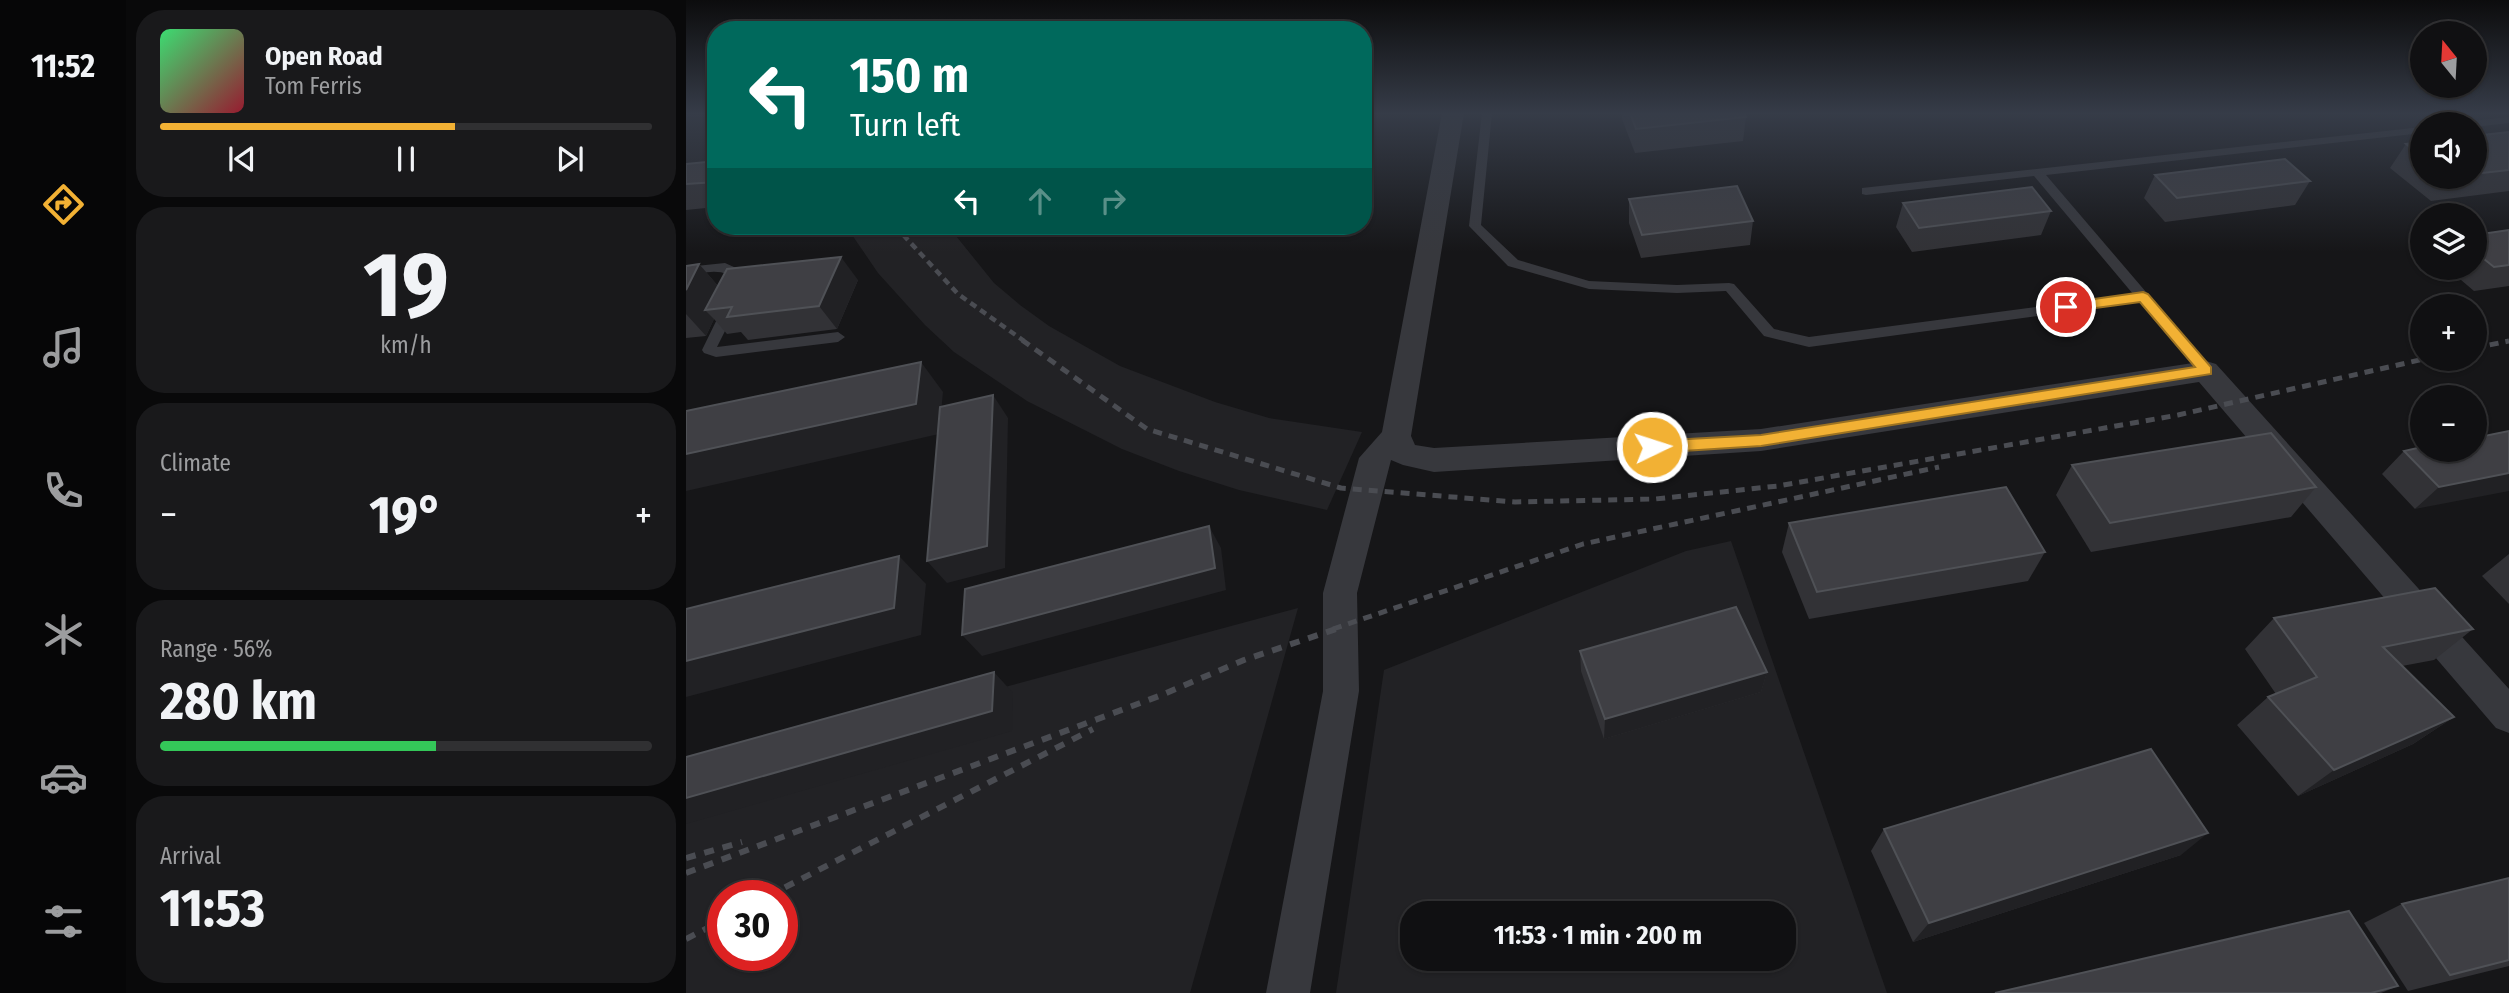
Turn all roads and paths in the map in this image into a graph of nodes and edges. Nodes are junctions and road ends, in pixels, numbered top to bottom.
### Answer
1 (1445, 159) edge
2 (1482, 159) edge
3 (2160, 159) edge
4 (2038, 173) junction
5 (1866, 191) dead end
6 (686, 271) edge
7 (2143, 297) junction
8 (838, 337) dead end
9 (2206, 370) junction
10 (1396, 436) junction
11 (2509, 716) edge
12 (1288, 993) edge

1 - 10 street
2 - 7 lane
3 - 4 lane
4 - 5 lane
4 - 7 lane
6 - 8 lane
7 - 9 lane
9 - 10 street
9 - 11 street
10 - 12 street

